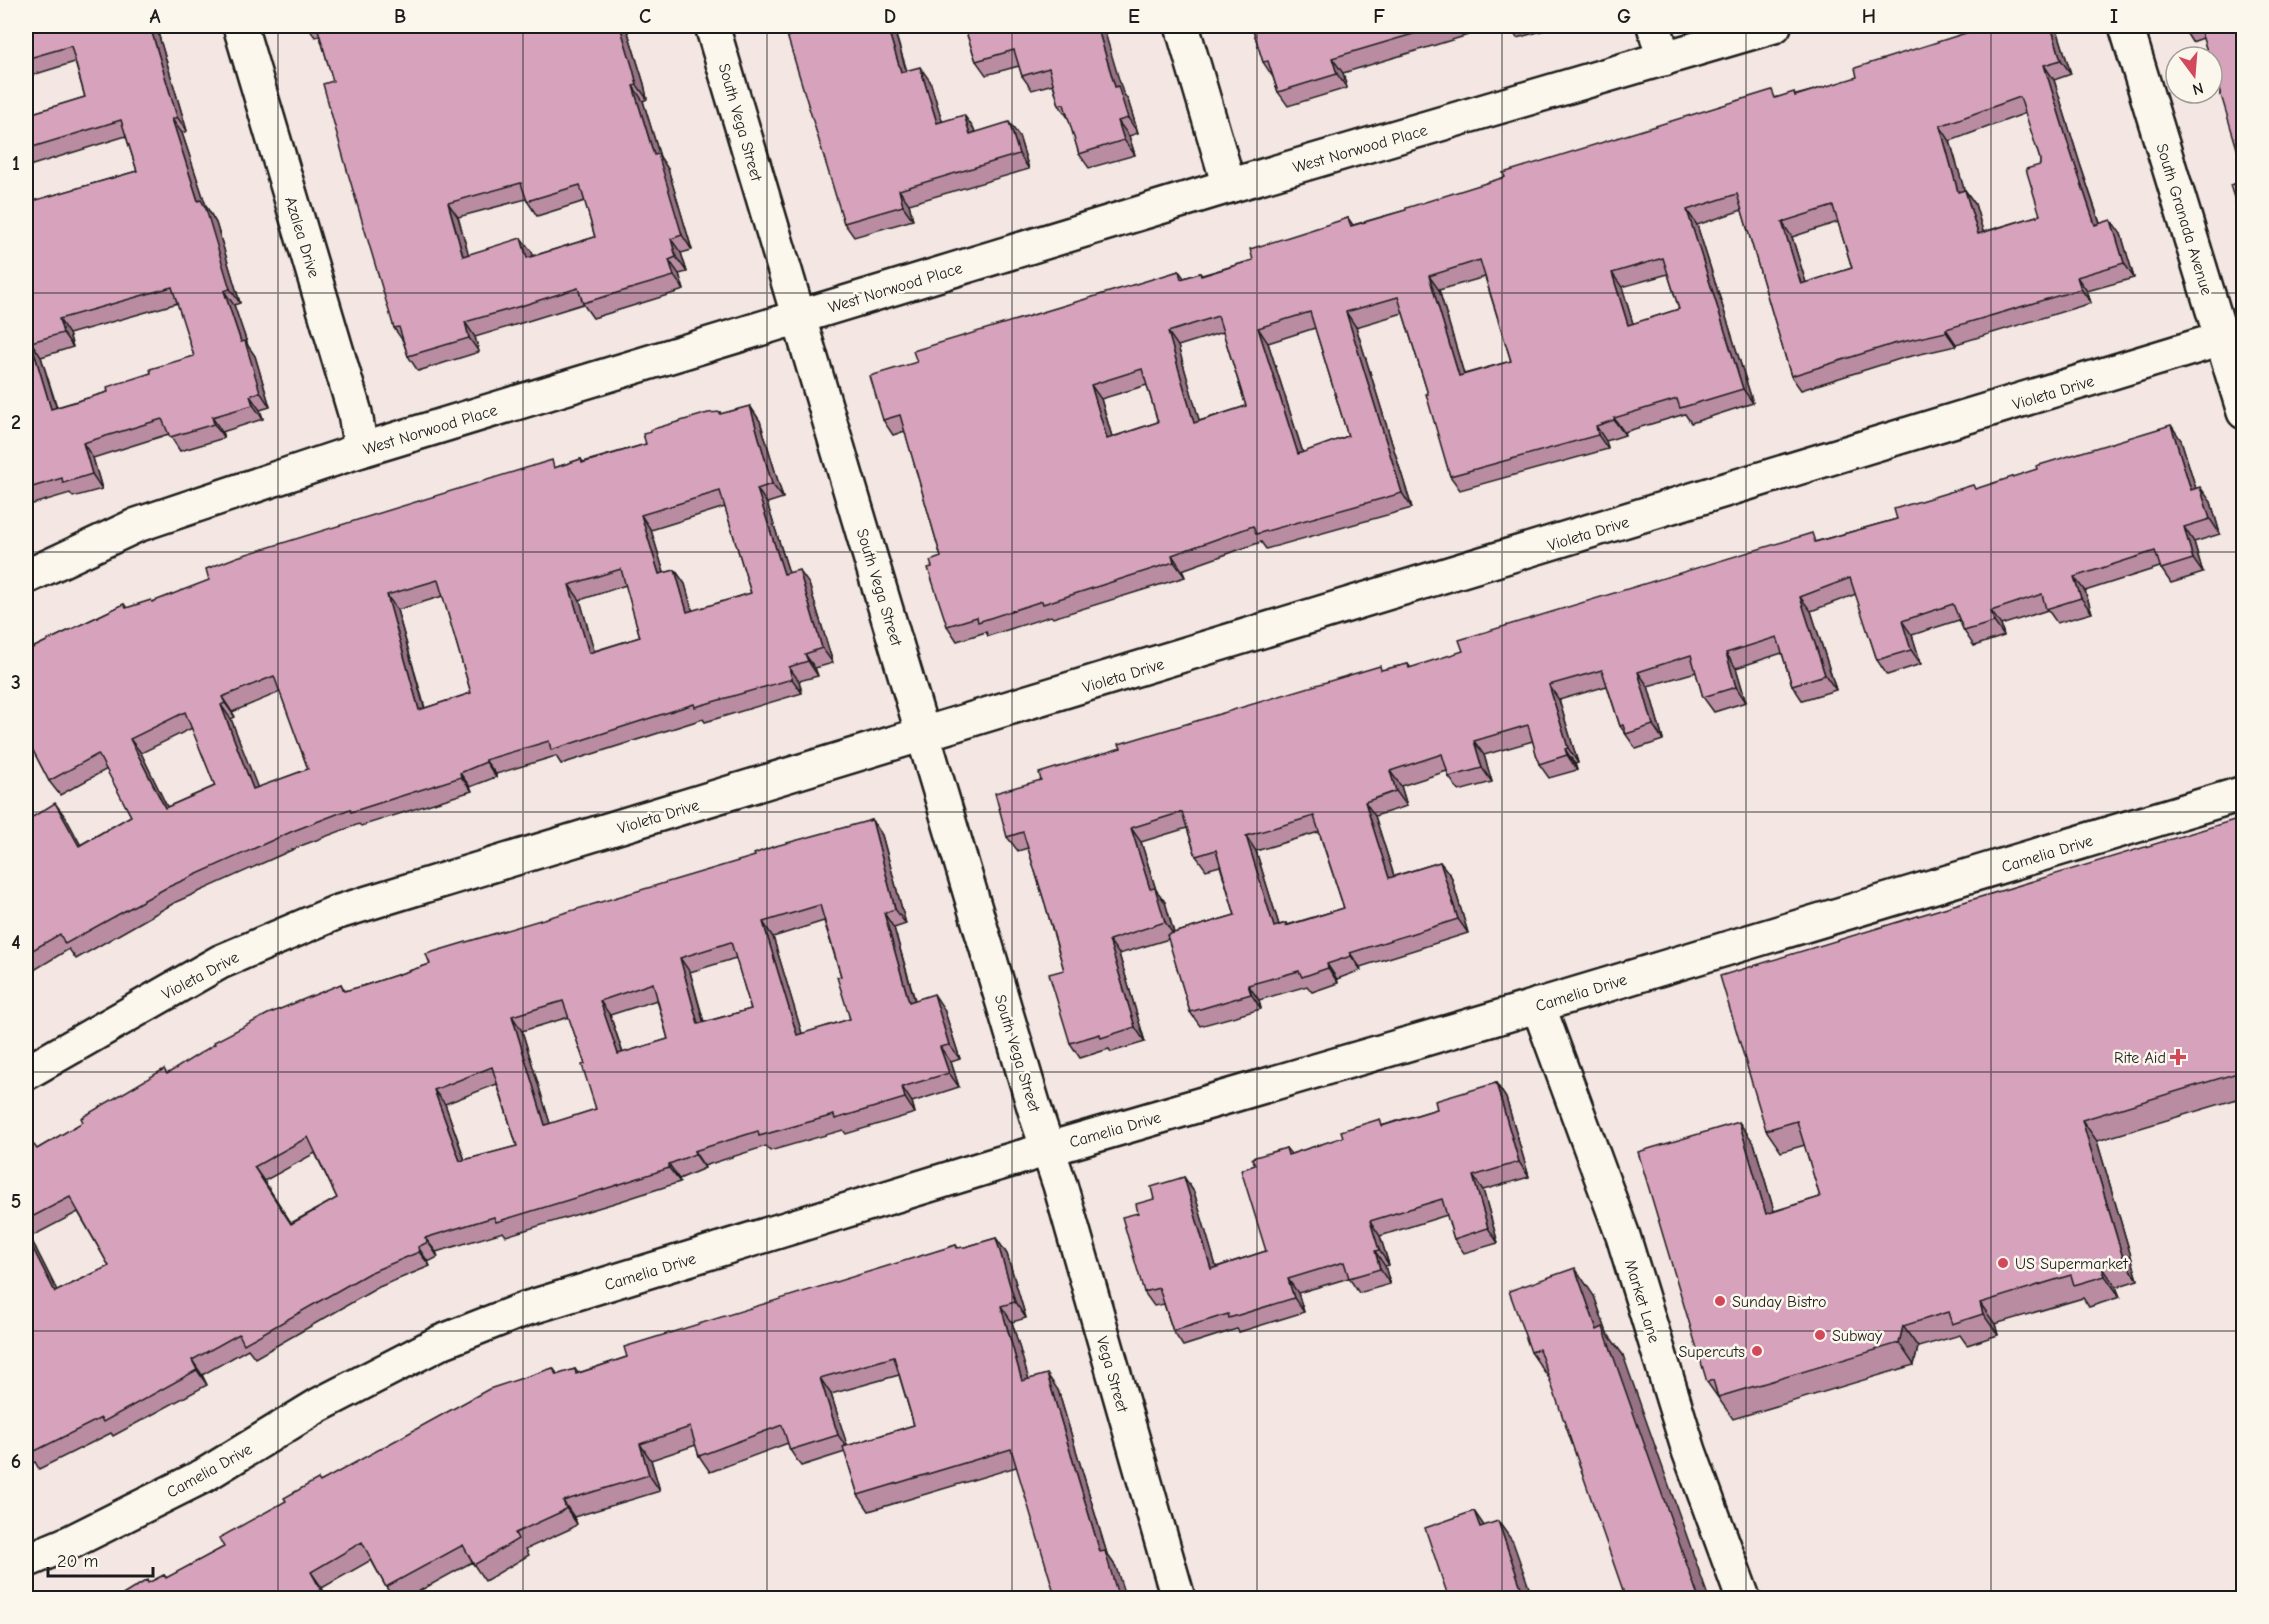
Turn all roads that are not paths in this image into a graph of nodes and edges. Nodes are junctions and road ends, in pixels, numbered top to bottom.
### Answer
1 (240, 26) edge
2 (712, 26) edge
3 (1182, 26) edge
4 (1654, 26) edge
5 (1774, 26) edge
6 (2126, 26) edge
7 (1664, 59) junction
8 (1229, 186) junction
9 (799, 317) junction
10 (2232, 336) edge
11 (2244, 412) edge
12 (361, 450) junction
13 (26, 578) edge
14 (925, 736) junction
15 (2244, 793) edge
16 (1538, 1005) junction
17 (26, 1073) edge
18 (1046, 1150) junction
19 (26, 1561) edge
20 (1179, 1599) edge
21 (1743, 1599) edge

1 - 12 street, Azalea Drive
2 - 9 street, South Vega Street
3 - 8 street
4 - 7 street
5 - 7 street, West Norwood Place
6 - 10 street, South Granada Avenue
7 - 8 street, West Norwood Place
8 - 9 street, West Norwood Place
9 - 12 street, West Norwood Place
9 - 14 street, South Vega Street
10 - 11 street, South Granada Avenue
10 - 14 street, Violeta Drive
12 - 13 street, West Norwood Place
14 - 17 street, Violeta Drive
14 - 18 street, South Vega Street
15 - 16 street, Camelia Drive
16 - 18 street, Camelia Drive
16 - 21 street, Market Lane
18 - 19 street, Camelia Drive
18 - 20 street, Vega Street

